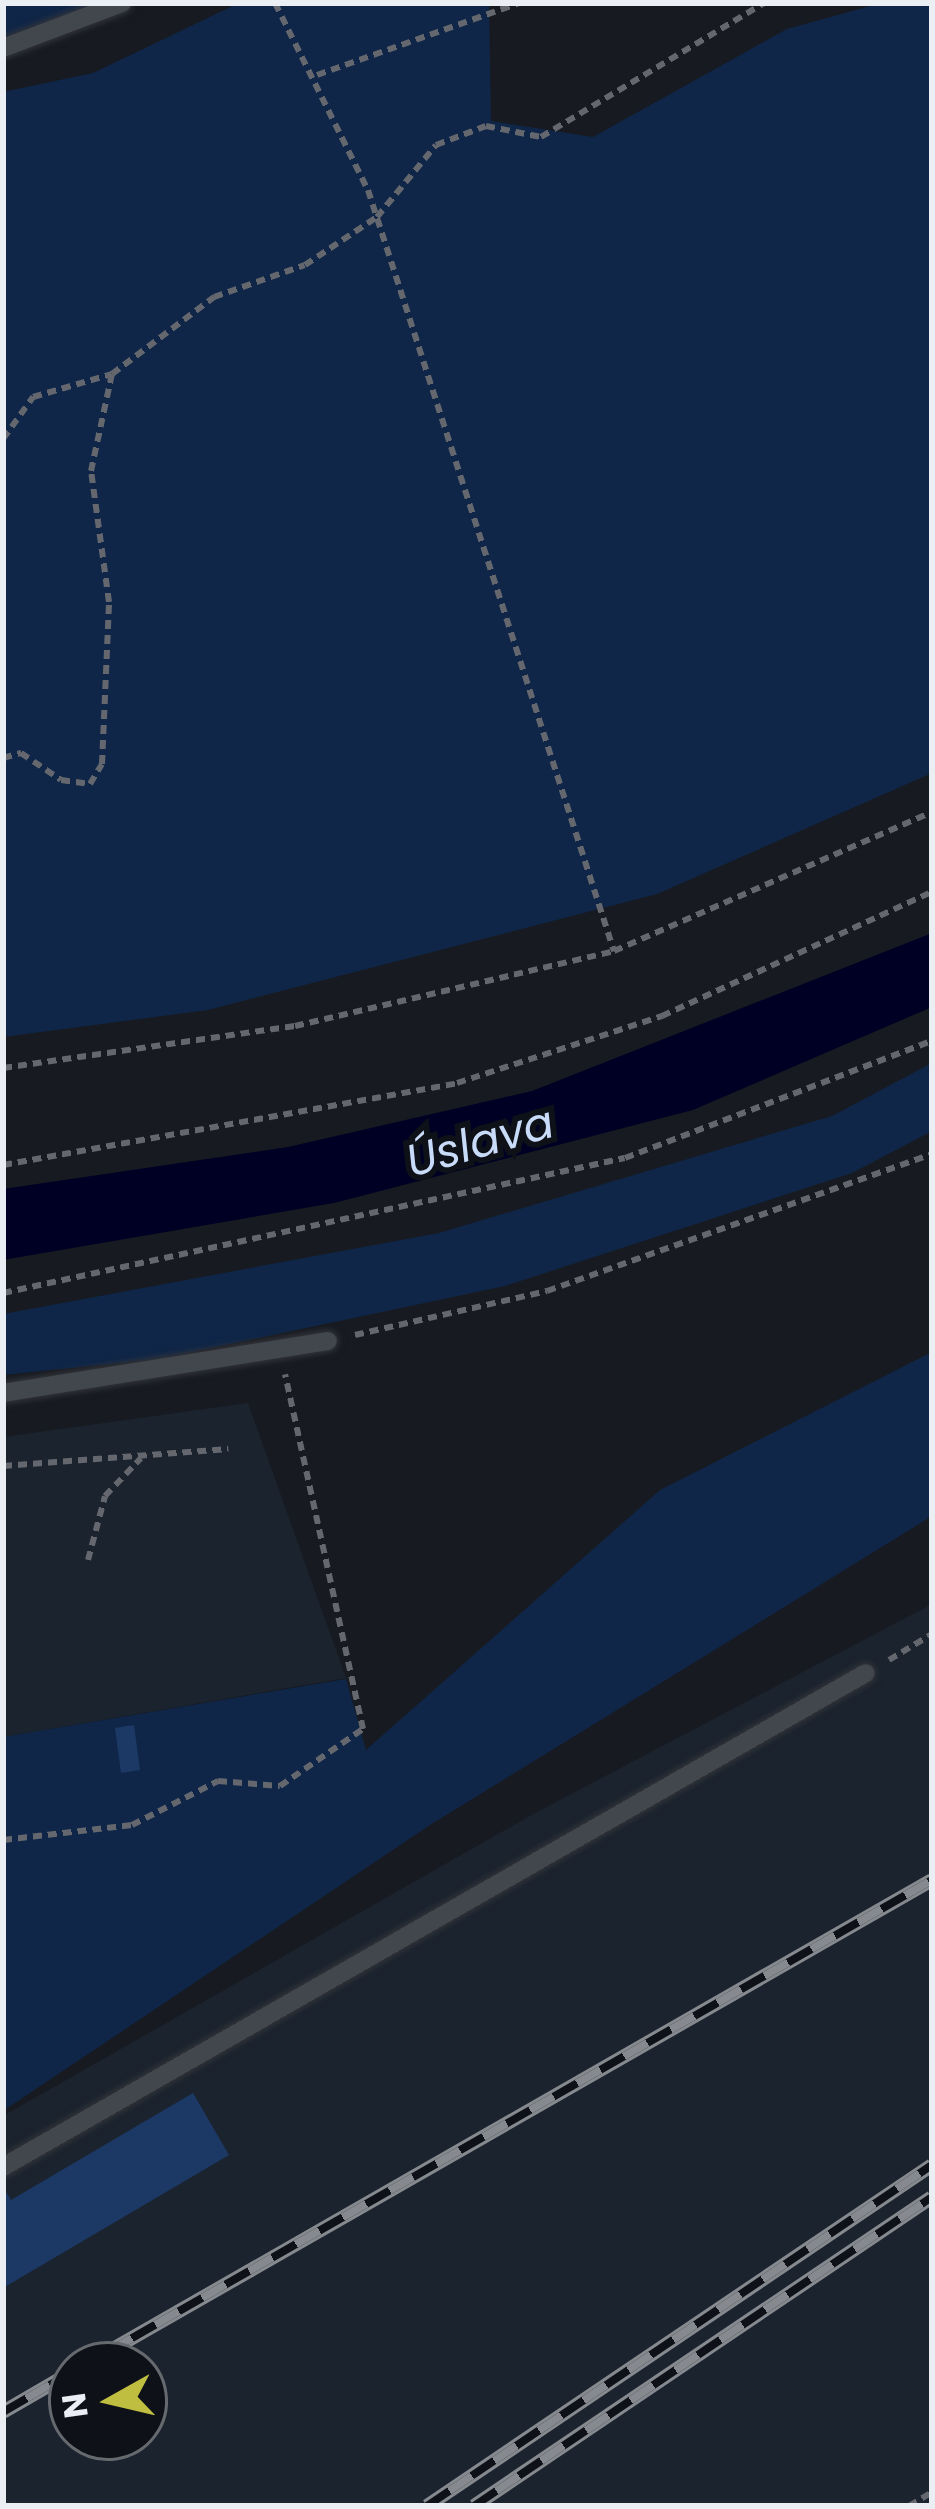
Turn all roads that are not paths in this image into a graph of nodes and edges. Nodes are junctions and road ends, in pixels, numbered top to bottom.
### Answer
1 (122, 3) edge
2 (3, 48) edge
3 (328, 1341) road end
4 (3, 1393) edge
5 (866, 1673) road end
6 (3, 2167) edge

1 - 2 lane
3 - 4 lane
5 - 6 lane

